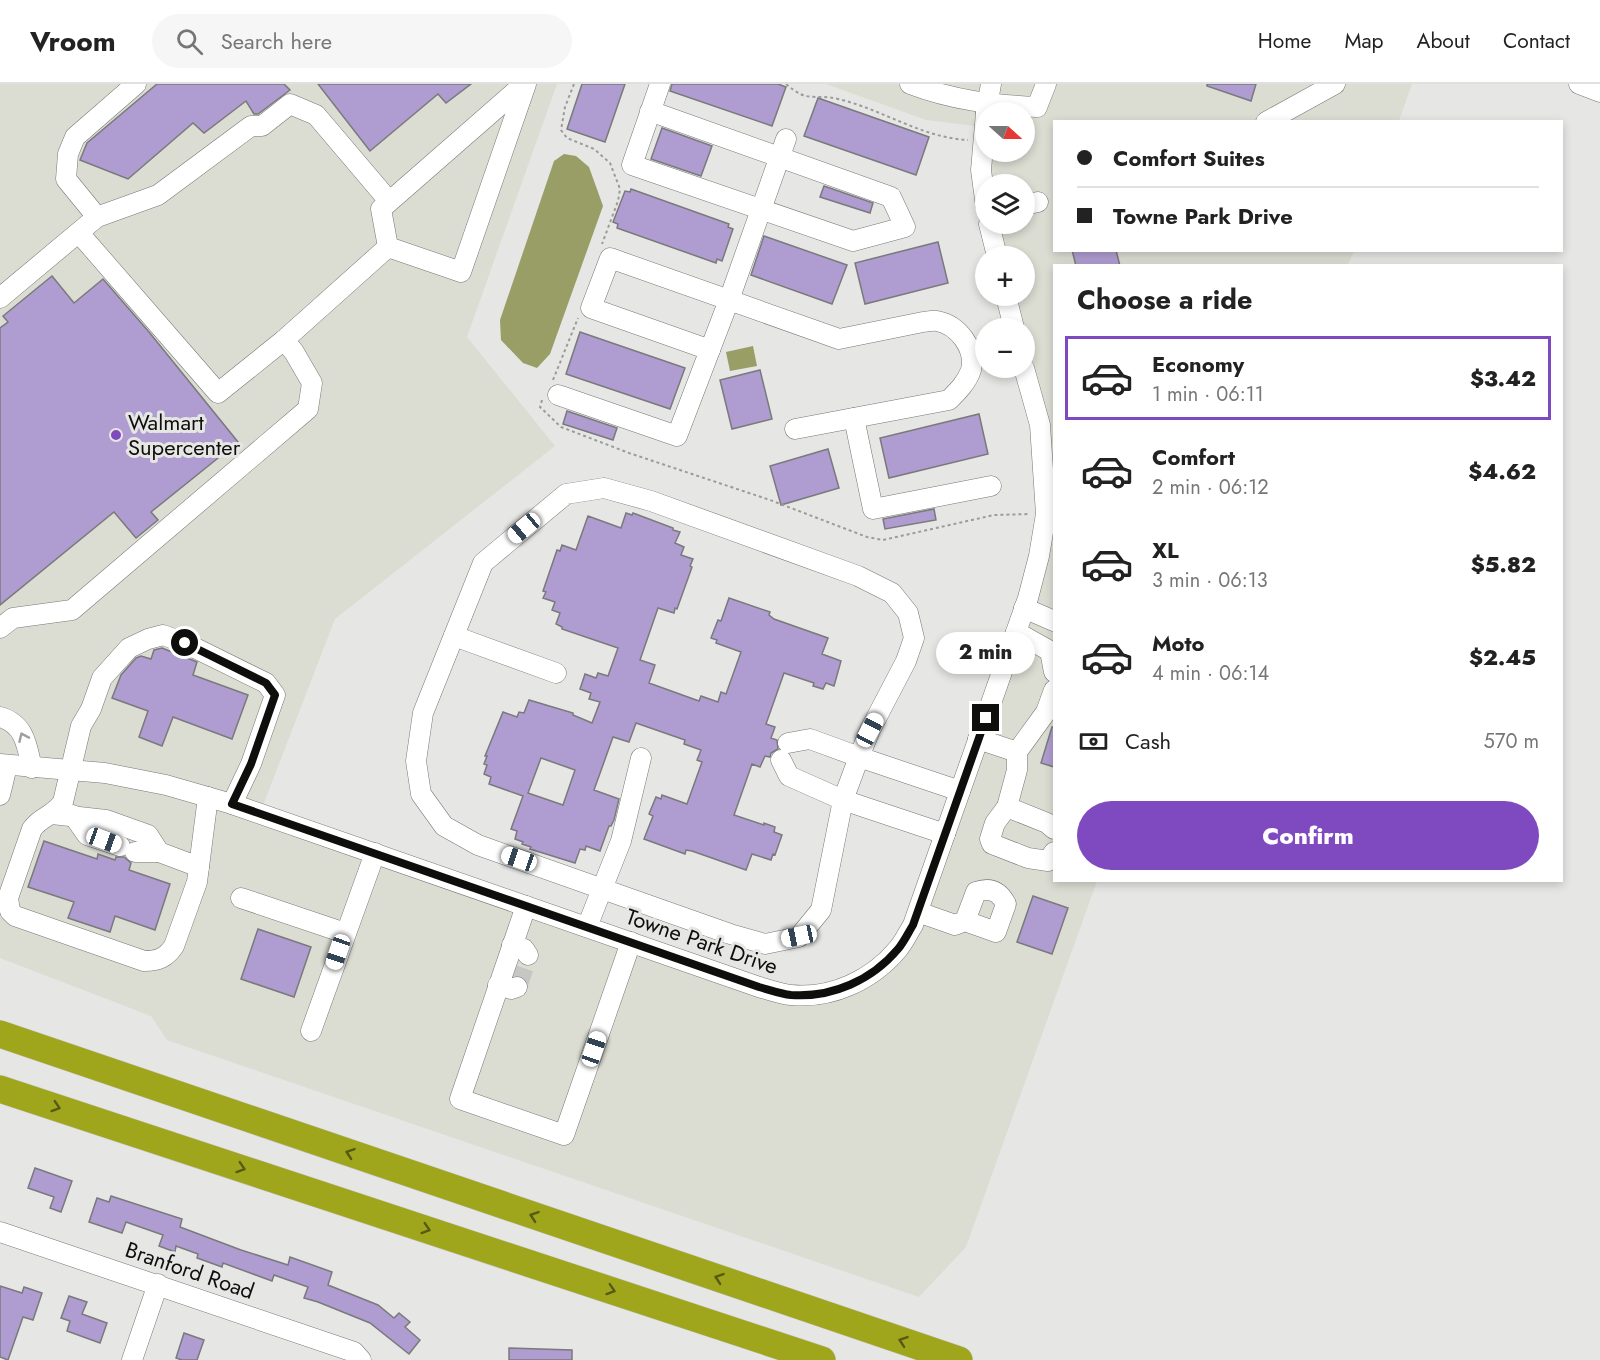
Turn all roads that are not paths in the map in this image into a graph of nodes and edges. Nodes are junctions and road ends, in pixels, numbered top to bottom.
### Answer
1 (136, 84) edge
2 (525, 84) edge
3 (660, 84) edge
4 (910, 84) edge
5 (991, 84) edge
6 (1046, 84) edge
7 (1335, 84) edge
8 (1579, 84) edge
9 (1600, 92) edge
10 (988, 102) edge
11 (975, 106) edge
12 (1035, 107) edge
13 (650, 111) junction
14 (1270, 120) edge
15 (782, 149) junction
16 (389, 201) junction
17 (761, 208) junction
18 (97, 217) junction
19 (79, 233) junction
20 (388, 247) junction
21 (0, 298) edge
22 (729, 300) junction
23 (284, 340) junction
24 (975, 345) edge
25 (710, 350) junction
26 (975, 356) edge
27 (1027, 378) edge
28 (558, 395) dead end
29 (854, 418) junction
30 (795, 429) dead end
31 (991, 486) dead end
32 (1024, 608) junction
33 (1053, 621) edge
34 (0, 627) edge
35 (1016, 632) junction
36 (454, 636) junction
37 (1053, 660) edge
38 (556, 673) dead end
39 (1053, 693) edge
40 (0, 717) edge
41 (978, 739) junction
42 (1017, 752) junction
43 (641, 758) dead end
44 (859, 758) junction
45 (3, 765) edge
46 (32, 768) junction
47 (72, 771) junction
48 (960, 791) junction
49 (0, 795) edge
50 (208, 797) junction
51 (843, 800) junction
52 (232, 804) junction
53 (1007, 807) junction
54 (52, 814) junction
55 (74, 815) junction
56 (1053, 829) edge
57 (945, 834) junction
58 (159, 852) junction
59 (375, 853) junction
60 (1053, 854) edge
61 (199, 867) junction
62 (601, 888) junction
63 (241, 898) dead end
64 (526, 906) junction
65 (918, 912) junction
66 (965, 921) dead end
67 (587, 927) junction
68 (345, 933) junction
69 (631, 942) junction
70 (311, 1031) dead end
71 (0, 1034) edge
72 (0, 1089) edge
73 (0, 1232) edge
74 (158, 1284) junction
75 (132, 1360) edge
76 (361, 1360) edge
77 (822, 1360) edge
78 (959, 1360) edge

1 - 18 street
2 - 16 street
2 - 20 street
3 - 13 street
4 - 11 street
5 - 10 street
6 - 12 street
7 - 14 street
8 - 9 street
13 - 15 street
13 - 17 street
15 - 17 street
15 - 17 street
16 - 18 street
16 - 20 street
17 - 22 street
18 - 19 street
19 - 21 street
19 - 23 street
20 - 23 street
22 - 24 street
22 - 25 street
22 - 25 street
23 - 34 street
25 - 28 street
26 - 29 street
27 - 32 street, Towne Park Drive
29 - 30 street
29 - 31 street
32 - 33 street
32 - 35 street, Towne Park Drive
35 - 37 street
35 - 41 street, Towne Park Drive
36 - 38 street
36 - 44 street
36 - 62 street
39 - 42 street
46 -> 40 street
41 - 42 street
41 - 48 street, Towne Park Drive
42 - 53 street
43 - 62 street
44 - 48 street
44 - 51 street
44 - 51 street
45 - 46 street, Towne Park Drive
45 - 49 street
46 - 47 street, Towne Park Drive
47 - 50 street, Towne Park Drive
47 - 52 street
47 - 54 street
48 - 57 street, Towne Park Drive
50 - 52 street, Towne Park Drive
50 - 61 street
51 - 57 street
51 - 62 street
52 - 59 street, Towne Park Drive
53 - 56 street
53 - 60 street
54 - 55 street
54 - 61 street
55 - 58 street
55 - 58 street
57 - 65 street, Towne Park Drive
58 - 61 street
59 - 64 street, Towne Park Drive
59 - 68 street
62 - 67 street
63 - 68 street
64 - 67 street, Towne Park Drive
64 - 69 street
65 - 66 street
65 - 69 street, Towne Park Drive
67 - 69 street, Towne Park Drive
68 - 70 street
78 -> 71 highway
72 -> 77 highway
73 - 74 street, Branford Road
74 - 75 street
74 - 76 street, Branford Road

